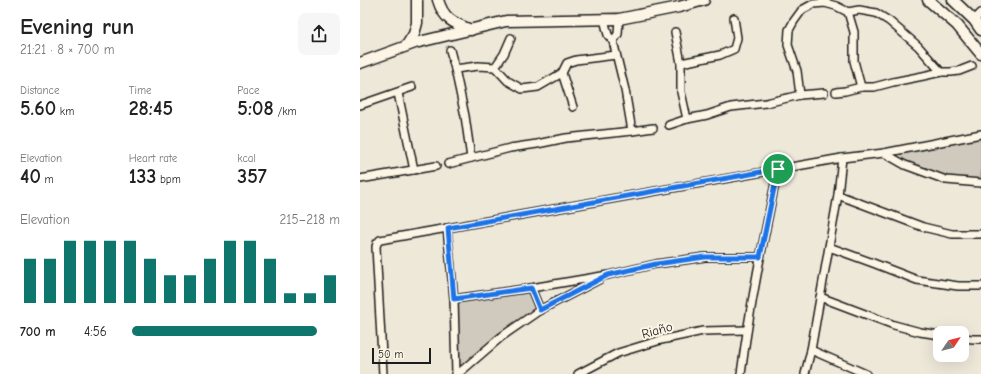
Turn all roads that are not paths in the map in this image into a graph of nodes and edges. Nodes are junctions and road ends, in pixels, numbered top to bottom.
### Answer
1 (417, 0) edge
2 (438, 0) edge
3 (704, 0) edge
4 (928, 0) edge
5 (953, 0) edge
6 (813, 2) edge
7 (825, 2) edge
8 (848, 12) junction
9 (981, 13) edge
10 (734, 18) dead end
11 (604, 19) junction
12 (619, 19) junction
13 (974, 20) junction
14 (472, 30) junction
15 (981, 30) edge
16 (675, 32) dead end
17 (510, 38) dead end
18 (613, 41) junction
19 (407, 46) junction
20 (450, 50) dead end
21 (981, 54) edge
22 (616, 55) junction
23 (360, 63) edge
24 (681, 63) junction
25 (972, 66) dead end
26 (495, 67) junction
27 (456, 69) junction
28 (941, 72) junction
29 (562, 73) junction
30 (412, 87) dead end
31 (860, 87) junction
32 (836, 92) dead end
33 (398, 93) junction
34 (824, 93) dead end
35 (800, 95) junction
36 (360, 105) edge
37 (573, 107) dead end
38 (687, 119) junction
39 (669, 125) dead end
40 (653, 128) dead end
41 (632, 131) junction
42 (981, 134) edge
43 (884, 153) junction
44 (471, 158) junction
45 (842, 158) junction
46 (448, 164) dead end
47 (436, 166) dead end
48 (778, 169) junction
49 (414, 170) junction
50 (360, 179) edge
51 (981, 183) edge
52 (838, 195) junction
53 (448, 228) junction
54 (981, 234) edge
55 (829, 246) junction
56 (760, 257) junction
57 (608, 275) junction
58 (981, 286) edge
59 (531, 288) junction
60 (820, 298) junction
61 (454, 299) junction
62 (540, 310) junction
63 (747, 330) junction
64 (933, 334) edge
65 (969, 339) edge
66 (981, 339) edge
67 (811, 350) junction
68 (383, 374) edge
69 (457, 374) edge
70 (578, 374) edge
71 (741, 374) edge
72 (805, 374) edge
73 (866, 374) edge

1 - 19 street
2 - 14 street
3 - 12 street
4 - 21 street
5 - 13 street
6 - 7 street
6 - 35 street
7 - 8 street
8 - 28 street
8 - 31 street
9 - 13 street
10 - 24 street
11 - 12 street
11 - 14 street
11 - 18 street
12 - 18 street
13 - 15 street
14 - 19 street
16 - 24 street
17 - 26 street
18 - 22 street
19 - 23 street
20 - 27 street
22 - 29 street
22 - 41 street
24 - 38 street
25 - 28 street
26 - 27 street
26 - 29 street
27 - 44 street
28 - 31 street
29 - 37 street
30 - 33 street
31 - 32 street
33 - 36 street
33 - 49 street
34 - 35 street
35 - 38 street
38 - 39 street
40 - 41 street
41 - 44 street
42 - 43 street
43 - 45 street
43 - 51 street
44 - 46 street
45 - 48 street
45 - 52 street
47 - 49 street
48 - 53 street
48 - 56 street
49 - 50 street
52 - 54 street
52 - 55 street
53 - 61 street
53 - 68 street
55 - 58 street
55 - 60 street
56 - 57 street
56 - 63 street
57 - 59 street
57 - 62 street
59 - 61 street
59 - 62 street
60 - 64 street
60 - 67 street
61 - 69 street
62 - 69 street
63 - 70 street, Riaño
63 - 71 street
65 - 66 street
67 - 72 street
67 - 73 street

